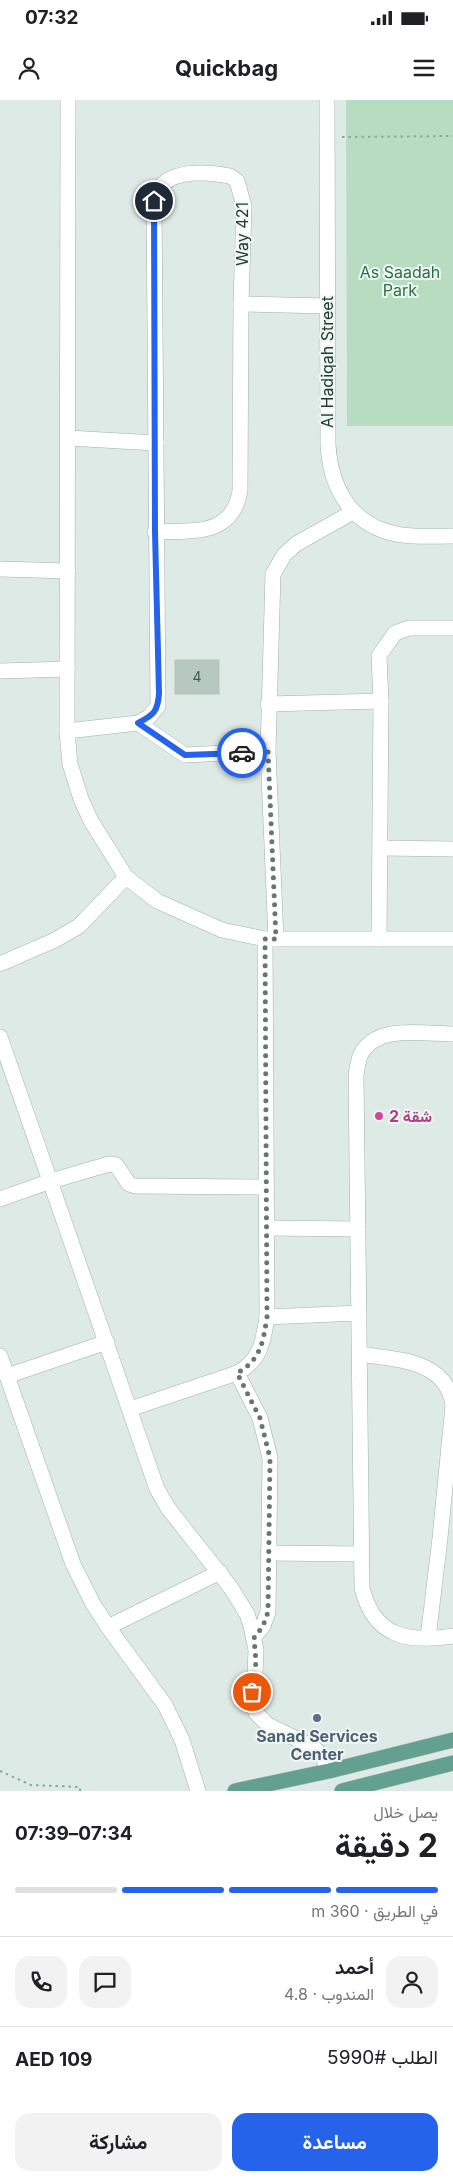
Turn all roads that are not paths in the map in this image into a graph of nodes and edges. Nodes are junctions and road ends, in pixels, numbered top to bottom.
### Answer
1 (68, 100) edge
2 (327, 100) edge
3 (241, 304) junction
4 (327, 306) junction
5 (68, 438) junction
6 (156, 443) junction
7 (353, 512) junction
8 (155, 532) junction
9 (453, 536) edge
10 (0, 569) edge
11 (68, 570) junction
12 (453, 628) edge
13 (67, 670) junction
14 (0, 671) edge
15 (382, 701) junction
16 (268, 704) junction
17 (138, 723) junction
18 (67, 731) junction
19 (268, 751) junction
20 (381, 848) junction
21 (453, 848) edge
22 (126, 877) junction
23 (270, 939) junction
24 (453, 939) edge
25 (379, 940) junction
26 (0, 964) edge
27 (453, 1034) edge
28 (0, 1037) edge
29 (51, 1180) junction
30 (266, 1188) junction
31 (0, 1199) edge
32 (267, 1228) junction
33 (358, 1229) junction
34 (359, 1313) junction
35 (267, 1317) junction
36 (107, 1342) junction
37 (360, 1354) junction
38 (0, 1356) edge
39 (237, 1373) junction
40 (7, 1376) junction
41 (453, 1404) edge
42 (130, 1409) junction
43 (447, 1537) edge
44 (268, 1553) junction
45 (361, 1554) junction
46 (220, 1572) junction
47 (108, 1627) junction
48 (453, 1636) edge
49 (254, 1638) junction
50 (428, 1638) junction
51 (453, 1740) edge
52 (453, 1763) edge
53 (329, 1771) junction
54 (198, 1791) edge
55 (235, 1791) edge
56 (342, 1791) edge

1 - 5 street
2 - 4 street, Al Hadiqah Street
3 - 4 street
3 - 6 street, Way 421
3 - 8 street, Way 421
4 - 7 street, Al Hadiqah Street
5 - 6 street
5 - 11 street
6 - 8 street, Way 421
7 - 9 street, Al Hadiqah Street
7 - 16 street
8 - 17 street, Way 421
10 - 11 street
11 - 13 street
12 - 15 street
13 - 14 street
13 - 18 street
15 - 16 street
15 - 20 street
16 - 19 street
17 - 18 street
17 - 19 street
18 - 22 street
19 - 23 street
20 - 21 street
20 - 25 street
22 - 23 street
22 - 26 street
23 - 25 street
23 - 30 street
24 - 25 street
27 - 33 street
28 - 29 street
29 - 30 street
29 - 31 street
29 - 36 street
30 - 32 street
32 - 33 street
32 - 35 street
33 - 34 street
34 - 35 street
34 - 37 street
35 - 39 street
36 - 40 street
36 - 42 street
37 - 41 street
37 - 45 street
38 - 40 street
39 - 42 street
39 - 44 street
40 - 47 street
41 - 43 street
42 - 46 street
43 - 50 street
44 - 45 street
44 - 49 street
45 - 50 street
46 - 47 street
46 - 49 street
47 - 54 street
48 - 50 street
49 - 53 street
51 - 53 main road
52 - 56 main road
53 - 55 main road

